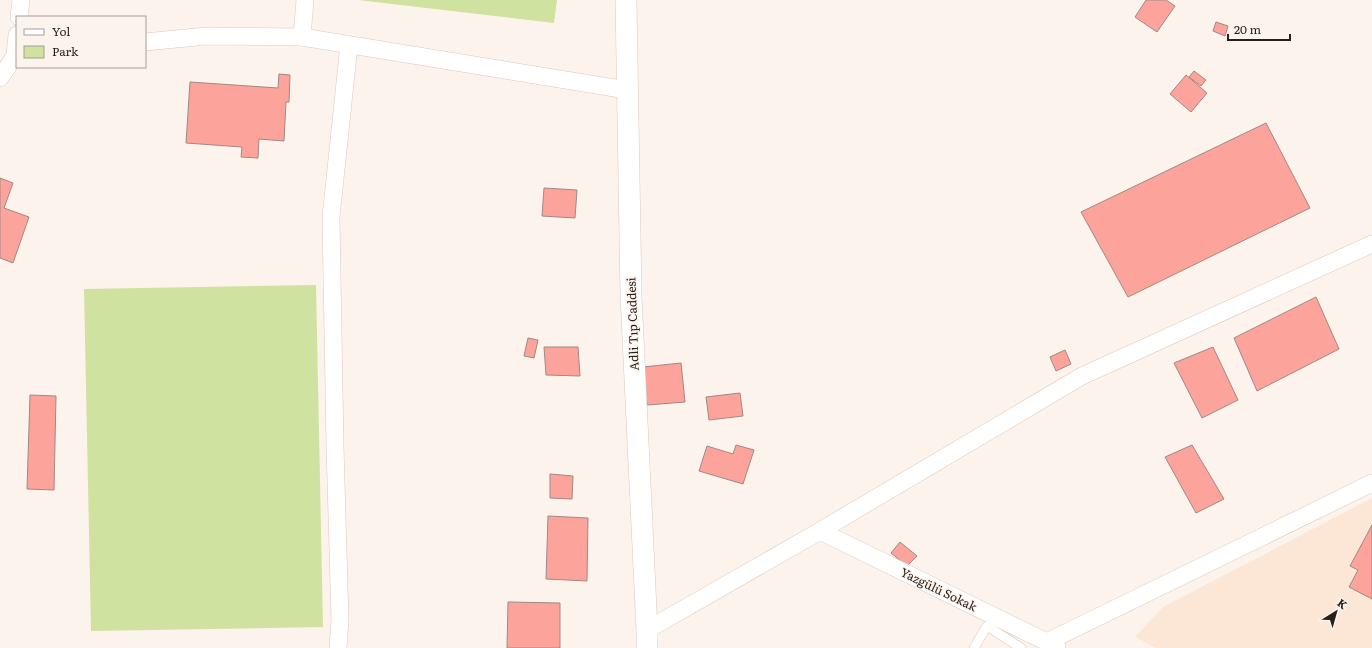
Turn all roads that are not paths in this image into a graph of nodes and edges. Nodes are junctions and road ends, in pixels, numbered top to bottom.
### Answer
1 (21, 0) edge
2 (305, 0) edge
3 (626, 0) edge
4 (19, 16) edge
5 (302, 36) junction
6 (146, 42) edge
7 (349, 45) junction
8 (16, 56) edge
9 (0, 78) edge
10 (627, 90) junction
11 (1372, 244) edge
12 (1372, 483) edge
13 (820, 531) junction
14 (647, 639) edge
15 (1053, 645) edge
16 (338, 648) edge
17 (974, 648) edge
18 (1021, 648) edge

1 - 4 street
2 - 5 street
3 - 10 street, Adli Tıp Caddesi
5 - 6 street
5 - 7 street
7 - 10 street
7 - 16 street
8 - 9 street
10 - 14 street, Adli Tıp Caddesi
11 - 13 street
12 - 15 street
13 - 14 street
13 - 15 street, Yazgülü Sokak
17 - 18 lane

